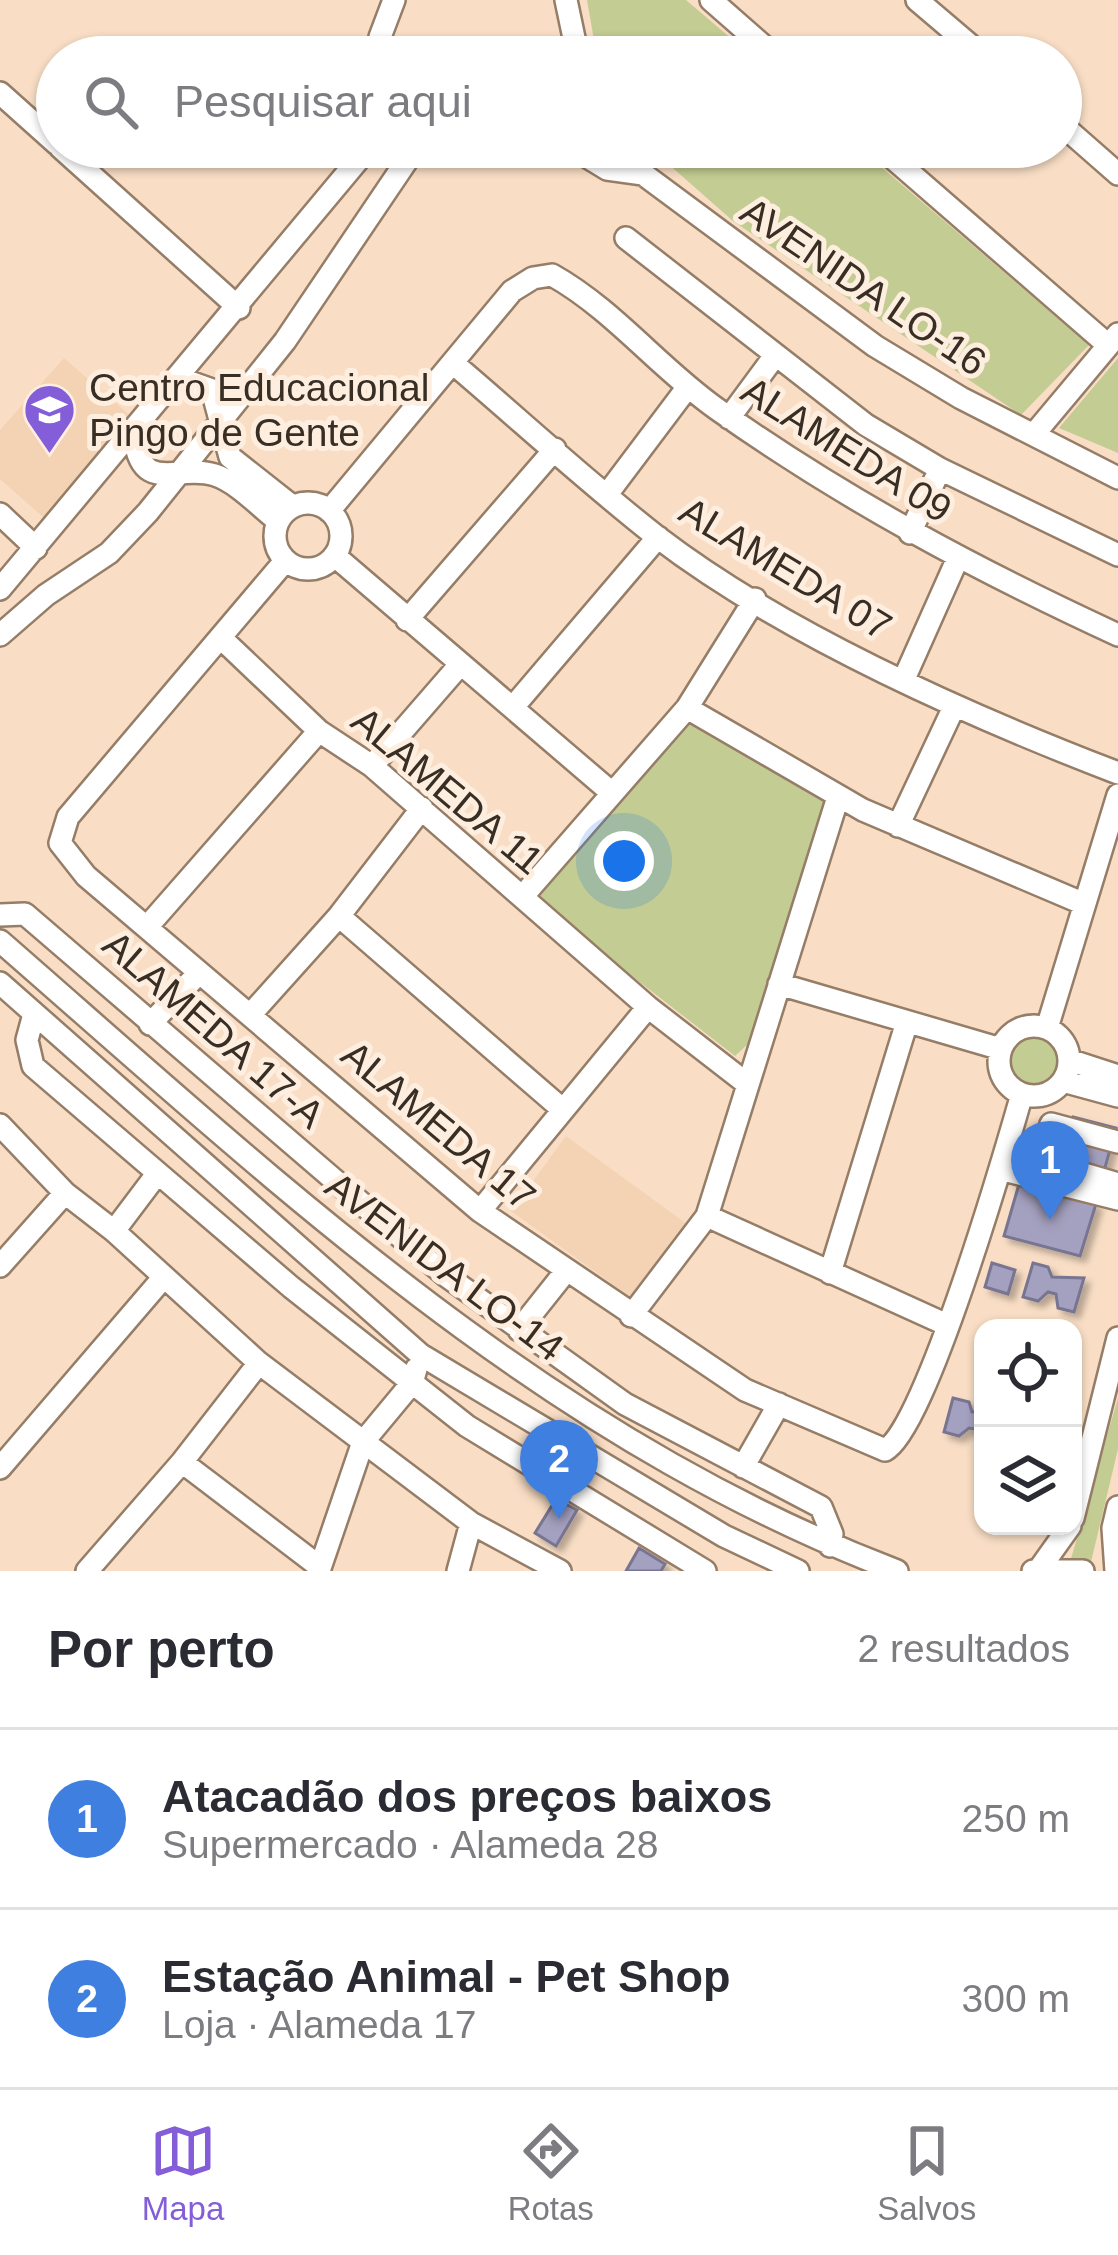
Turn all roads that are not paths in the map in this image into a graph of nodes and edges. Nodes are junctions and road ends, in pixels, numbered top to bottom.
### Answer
1 (394, 0) edge
2 (566, 0) edge
3 (711, 0) edge
4 (917, 0) edge
5 (381, 36) edge
6 (574, 36) edge
7 (752, 36) edge
8 (959, 36) edge
9 (0, 93) edge
10 (36, 125) edge
11 (1082, 142) edge
12 (83, 168) edge
13 (352, 168) edge
14 (402, 168) edge
15 (605, 168) edge
16 (637, 168) edge
17 (905, 168) edge
18 (643, 174) junction
19 (1118, 174) edge
20 (626, 238) dead end
21 (239, 308) junction
22 (1113, 340) edge
23 (774, 356) junction
24 (454, 364) junction
25 (181, 379) junction
26 (687, 388) junction
27 (729, 418) junction
28 (220, 424) junction
29 (1035, 433) junction
30 (134, 435) junction
31 (554, 449) junction
32 (940, 469) junction
33 (177, 475) junction
34 (1118, 478) edge
35 (608, 493) junction
36 (329, 511) junction
37 (0, 514) edge
38 (285, 514) junction
39 (910, 533) junction
40 (658, 537) junction
41 (36, 548) junction
42 (1118, 555) edge
43 (335, 556) junction
44 (957, 560) junction
45 (285, 561) junction
46 (0, 589) edge
47 (755, 598) junction
48 (407, 620) junction
49 (0, 635) edge
50 (1118, 635) edge
51 (221, 638) junction
52 (458, 667) junction
53 (904, 679) junction
54 (514, 706) junction
55 (687, 708) junction
56 (952, 709) junction
57 (320, 731) junction
58 (372, 766) junction
59 (1118, 773) edge
60 (612, 793) junction
61 (1118, 795) edge
62 (838, 797) junction
63 (422, 808) junction
64 (898, 826) junction
65 (522, 897) junction
66 (1082, 903) junction
67 (0, 915) edge
68 (339, 916) junction
69 (148, 927) junction
70 (0, 941) edge
71 (198, 974) junction
72 (0, 983) edge
73 (779, 984) junction
74 (648, 1007) junction
75 (34, 1014) junction
76 (251, 1014) junction
77 (150, 1024) junction
78 (906, 1025) junction
79 (1047, 1028) junction
80 (1001, 1049) junction
81 (1066, 1071) junction
82 (1118, 1076) edge
83 (746, 1083) junction
84 (1022, 1094) junction
85 (1118, 1096) edge
86 (562, 1109) junction
87 (0, 1125) edge
88 (162, 1132) junction
89 (1118, 1142) edge
90 (140, 1156) junction
91 (1000, 1169) junction
92 (157, 1174) junction
93 (1110, 1182) edge
94 (64, 1193) junction
95 (1118, 1199) edge
96 (480, 1210) junction
97 (707, 1216) junction
98 (114, 1231) junction
99 (0, 1266) edge
100 (566, 1271) junction
101 (830, 1274) junction
102 (445, 1275) junction
103 (163, 1278) junction
104 (423, 1302) junction
105 (631, 1316) junction
106 (945, 1324) junction
107 (519, 1330) junction
108 (402, 1336) junction
109 (1118, 1337) edge
110 (421, 1355) junction
111 (381, 1357) junction
112 (259, 1363) junction
113 (412, 1383) junction
114 (779, 1404) junction
115 (363, 1442) junction
116 (182, 1462) junction
117 (743, 1467) junction
118 (0, 1468) edge
119 (1082, 1482) edge
120 (1118, 1507) edge
121 (471, 1523) junction
122 (1063, 1535) edge
123 (830, 1546) junction
124 (680, 1566) edge
125 (95, 1568) edge
126 (320, 1569) edge
127 (1037, 1570) edge
128 (458, 1571) edge
129 (560, 1571) edge
130 (705, 1571) edge
131 (798, 1571) edge
132 (897, 1571) edge
133 (1083, 1571) edge
134 (1116, 1571) edge

1 - 5 street
2 - 6 street
3 - 7 street
4 - 8 street
9 - 10 street
11 - 19 street
12 - 21 street
13 - 21 street
14 - 28 street
15 - 18 street, AVENIDA LO-16
16 - 18 street, AVENIDA LO-16
17 - 22 street
18 - 29 street, AVENIDA LO-16
20 - 23 street
21 - 25 street
22 - 29 street
23 - 27 street
23 - 32 street
24 - 26 street, ALAMEDA 09
24 - 31 street, ALAMEDA 07
24 - 36 street
25 - 28 street
25 - 30 street
26 - 27 street, ALAMEDA 09
26 - 35 street
27 - 39 street, ALAMEDA 09
28 - 33 street
28 - 38 street
29 - 34 street, AVENIDA LO-16
30 - 33 street
30 - 41 street
31 - 35 street, ALAMEDA 07
31 - 48 street
32 - 39 street
32 - 42 street
33 - 38 street
33 - 49 street
35 - 40 street, ALAMEDA 07
36 - 38 street
36 - 43 street
37 - 41 street
38 - 45 street
39 - 44 street, ALAMEDA 09
40 - 47 street, ALAMEDA 07
40 - 54 street
41 - 46 street
43 - 45 street
43 - 48 street
44 - 50 street, ALAMEDA 09
44 - 53 street
45 - 51 street
47 - 53 street, ALAMEDA 07
47 - 55 street
48 - 52 street
51 - 57 street, ALAMEDA 11
51 - 69 street, ALAMEDA 17
52 - 54 street
52 - 58 street
53 - 56 street, ALAMEDA 07
54 - 60 street
55 - 60 street
55 - 62 street
56 - 59 street, ALAMEDA 07
56 - 64 street
57 - 58 street, ALAMEDA 11
57 - 69 street
58 - 63 street, ALAMEDA 11
60 - 65 street
61 - 66 street
62 - 64 street
62 - 73 street
63 - 65 street, ALAMEDA 11
63 - 68 street
64 - 66 street
65 - 74 street, ALAMEDA 11
66 - 79 street
67 - 77 street, ALAMEDA 17-A
68 - 76 street
68 - 86 street
69 - 71 street, ALAMEDA 17
70 - 104 street, AVENIDA LO-14
71 - 76 street, ALAMEDA 17
71 - 77 street
72 - 75 street, AVENIDA LO-14
73 - 78 street
73 - 83 street
74 - 83 street, ALAMEDA 11
74 - 86 street
75 - 88 street, AVENIDA LO-14
75 - 90 street
76 - 96 street, ALAMEDA 17
77 - 102 street, ALAMEDA 17-A
78 - 80 street
78 - 101 street
79 - 80 street
79 - 81 street
80 - 84 street
81 - 82 street
81 - 84 street
81 - 85 street
83 - 97 street
84 - 91 street
86 - 96 street
87 - 94 street
88 - 90 street
88 - 108 street, AVENIDA LO-14
89 - 93 street
90 - 92 street
91 - 95 street
91 - 106 street
92 - 98 street
92 - 111 street
94 - 98 street
94 - 99 street
96 - 100 street, ALAMEDA 17
97 - 101 street
97 - 105 street
98 - 103 street
100 - 105 street, ALAMEDA 17
100 - 107 street
101 - 106 street
102 - 104 street
102 - 107 street, ALAMEDA 17-A
103 - 112 street
103 - 118 street
104 - 123 street, AVENIDA LO-14
105 - 114 street, ALAMEDA 17
106 - 114 street, ALAMEDA 17
107 - 117 street, ALAMEDA 17-A
108 - 110 street, AVENIDA LO-14
108 - 111 street
109 - 119 street
110 - 113 street
110 - 131 street, AVENIDA LO-14
111 - 113 street
112 - 115 street
112 - 116 street
113 - 115 street
113 - 124 street
114 - 117 street
115 - 121 street
115 - 126 street
116 - 125 street
116 - 126 street
117 - 123 street, ALAMEDA 17-A
120 - 134 street
121 - 128 street
121 - 129 street
122 - 127 street
123 - 132 street, AVENIDA LO-14
124 - 130 street
127 - 133 street

